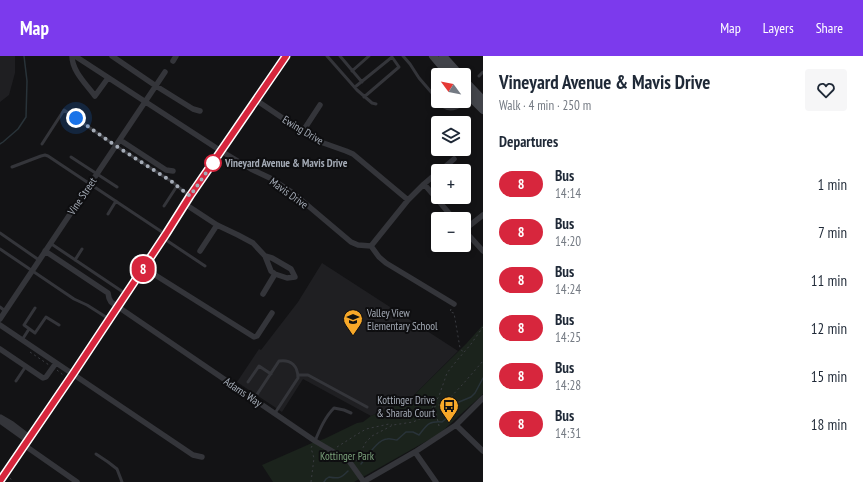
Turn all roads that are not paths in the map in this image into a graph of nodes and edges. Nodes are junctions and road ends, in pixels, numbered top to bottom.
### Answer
1 (72, 56) edge
2 (75, 56) edge
3 (112, 56) edge
4 (286, 56) edge
5 (327, 56) edge
6 (340, 56) edge
7 (370, 56) edge
8 (392, 56) edge
9 (403, 56) edge
10 (439, 57) edge
11 (445, 68) edge
12 (452, 68) edge
13 (352, 71) junction
14 (165, 72) dead end
15 (483, 72) edge
16 (479, 76) dead end
17 (108, 78) junction
18 (362, 82) junction
19 (156, 86) junction
20 (471, 87) edge
21 (355, 88) junction
22 (364, 97) junction
23 (472, 98) joint
24 (256, 100) junction
25 (483, 100) edge
26 (145, 102) junction
27 (376, 104) dead end
28 (320, 105) dead end
29 (483, 110) edge
30 (200, 111) dead end
31 (302, 131) junction
32 (120, 140) junction
33 (42, 144) dead end
34 (116, 146) junction
35 (221, 151) junction
36 (71, 157) dead end
37 (454, 159) dead end
38 (448, 164) edge
39 (12, 167) dead end
40 (173, 171) dead end
41 (97, 174) junction
42 (431, 178) edge
43 (90, 184) junction
44 (424, 184) junction
45 (177, 186) junction
46 (117, 187) dead end
47 (190, 196) junction
48 (408, 200) junction
49 (116, 201) junction
50 (185, 204) junction
51 (164, 206) dead end
52 (448, 212) edge
53 (108, 214) dead end
54 (483, 215) edge
55 (217, 224) junction
56 (471, 224) edge
57 (0, 233) edge
58 (164, 236) junction
59 (471, 238) edge
60 (50, 243) junction
61 (371, 246) junction
62 (0, 248) edge
63 (82, 249) dead end
64 (45, 251) junction
65 (200, 251) dead end
66 (483, 251) edge
67 (265, 256) junction
68 (39, 260) junction
69 (75, 260) junction
70 (205, 266) dead end
71 (144, 268) junction
72 (32, 271) junction
73 (275, 274) junction
74 (126, 294) junction
75 (263, 294) dead end
76 (454, 304) road end
77 (118, 306) junction
78 (36, 308) dead end
79 (3, 309) edge
80 (272, 313) dead end
81 (0, 319) edge
82 (109, 320) junction
83 (0, 325) edge
84 (59, 325) dead end
85 (29, 329) junction
86 (22, 340) junction
87 (0, 349) edge
88 (55, 365) junction
89 (26, 366) junction
90 (73, 374) junction
91 (271, 374) junction
92 (298, 375) junction
93 (16, 381) dead end
94 (248, 382) dead end
95 (483, 398) edge
96 (254, 399) junction
97 (367, 406) dead end
98 (275, 413) junction
99 (351, 413) dead end
100 (0, 417) edge
101 (0, 421) edge
102 (456, 425) junction
103 (27, 440) junction
104 (316, 441) junction
105 (483, 451) edge
106 (415, 452) junction
107 (96, 454) dead end
108 (202, 457) dead end
109 (0, 481) edge
110 (77, 482) edge
111 (122, 482) edge
112 (363, 482) edge
113 (436, 482) edge

1 - 17 street
2 - 17 street, Mavis Drive
3 - 19 street
4 - 24 street
5 - 21 lane
6 - 13 lane
7 - 13 lane
8 - 18 lane
8 - 22 lane
9 - 23 lane
10 - 11 main road
10 - 12 main road
13 - 18 lane
14 - 19 street, Vine Street
15 - 16 lane
17 - 26 street, Mavis Drive
18 - 21 lane
19 - 26 street, Vine Street
19 - 30 street
20 - 25 main road
21 - 22 lane
22 - 27 lane
23 - 29 main road
24 - 31 street, Ewing Drive
24 - 35 street
26 - 32 street, Vine Street
26 - 35 street, Mavis Drive
28 - 31 street
31 - 48 street, Ewing Drive
32 - 34 street, Vine Street
32 - 40 street
33 - 34 lane
34 - 41 street, Vine Street
34 - 45 lane
35 - 47 street
35 - 61 street, Mavis Drive
36 - 41 lane
37 - 38 street
39 - 43 lane
41 - 43 street, Vine Street
41 - 46 lane
42 - 44 street
43 - 49 lane
43 - 60 street, Vine Street
44 - 48 street
44 - 52 street
45 - 47 lane
45 - 51 lane
47 - 50 street
48 - 61 street
49 - 53 lane
49 - 58 lane
50 - 55 street
50 - 58 street
54 - 56 street
55 - 65 street
55 - 67 street
57 - 68 lane
58 - 70 lane
58 - 71 street
59 - 66 street
60 - 64 street, Vine Street
60 - 69 lane
61 - 76 street
62 - 72 lane
63 - 69 lane
64 - 68 street, Vine Street
64 - 77 street, Adams Way
67 - 73 street
67 - 73 street
68 - 72 street, Vine Street
69 - 74 lane
71 - 74 street
71 - 80 street
72 - 79 street, Vine Street
72 - 82 lane
73 - 75 street
74 - 77 street
77 - 82 street
77 - 96 street, Adams Way
78 - 85 lane
79 - 81 street, Vine Street
82 - 90 street
83 - 86 street
84 - 85 lane
85 - 86 lane
86 - 88 street
87 - 89 street
88 - 89 street
88 - 90 street
89 - 93 lane
90 - 103 street
90 - 108 street
91 - 92 lane
91 - 94 lane
91 - 96 lane
92 - 97 lane
92 - 98 lane
95 - 102 street
96 - 98 street, Adams Way
98 - 104 street, Adams Way
99 - 104 lane
100 - 103 street
101 - 103 street
102 - 105 street
102 - 106 street
103 - 109 street
103 - 110 street
104 - 112 street, Adams Way
106 - 112 street
106 - 113 street
107 - 111 lane

